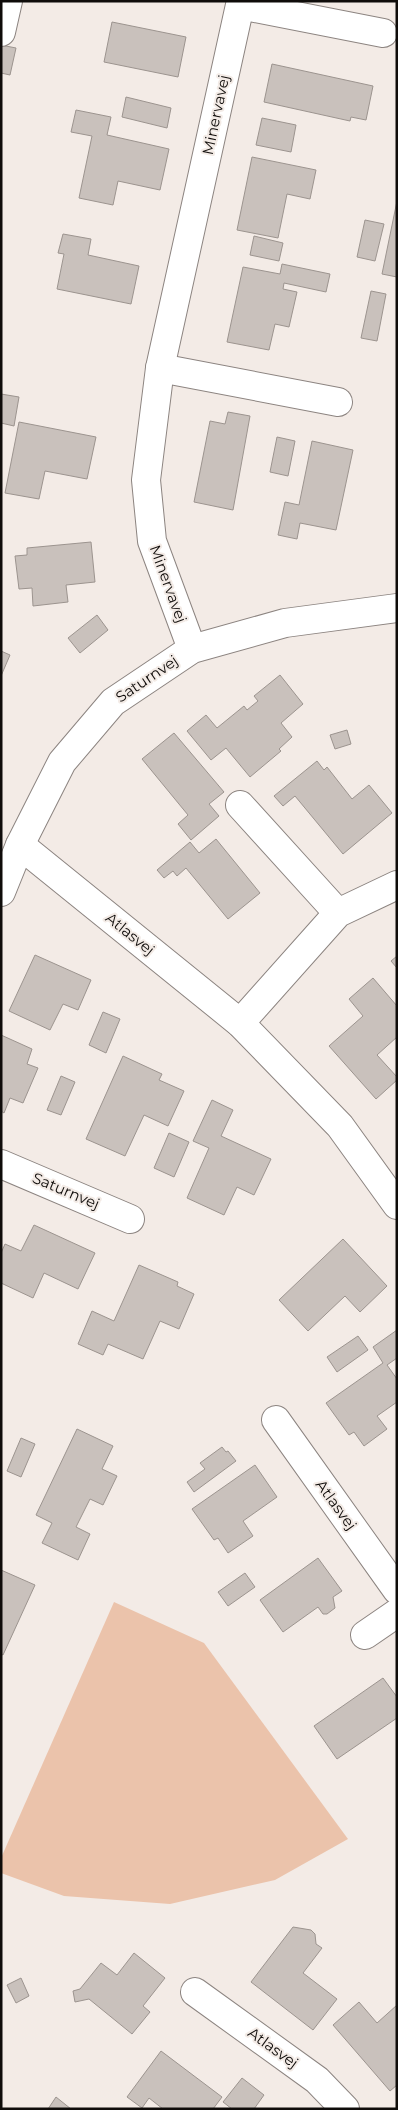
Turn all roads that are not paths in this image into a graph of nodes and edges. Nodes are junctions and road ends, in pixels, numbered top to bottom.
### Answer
1 (8, 1) edge
2 (1, 32) edge
3 (383, 33) dead end
4 (160, 368) junction
5 (338, 402) dead end
6 (397, 608) edge
7 (192, 649) junction
8 (240, 805) dead end
9 (20, 845) junction
10 (397, 885) edge
11 (1, 892) edge
12 (338, 914) junction
13 (240, 1023) junction
14 (1, 1164) edge
15 (397, 1205) edge
16 (130, 1218) dead end
17 (276, 1420) dead end
18 (397, 1590) edge
19 (397, 1612) edge
20 (365, 1635) dead end
21 (195, 1992) dead end
22 (346, 2109) edge

1 - 2 street
3 - 4 street, Minervavej
4 - 5 street
4 - 7 street, Minervavej
6 - 7 street, Saturnvej
7 - 9 street, Saturnvej
8 - 12 street
9 - 11 street, Saturnvej
9 - 13 street, Atlasvej
10 - 12 street
12 - 13 street
13 - 15 street, Atlasvej
14 - 16 street, Saturnvej
17 - 18 street, Atlasvej
19 - 20 street
21 - 22 street, Atlasvej

